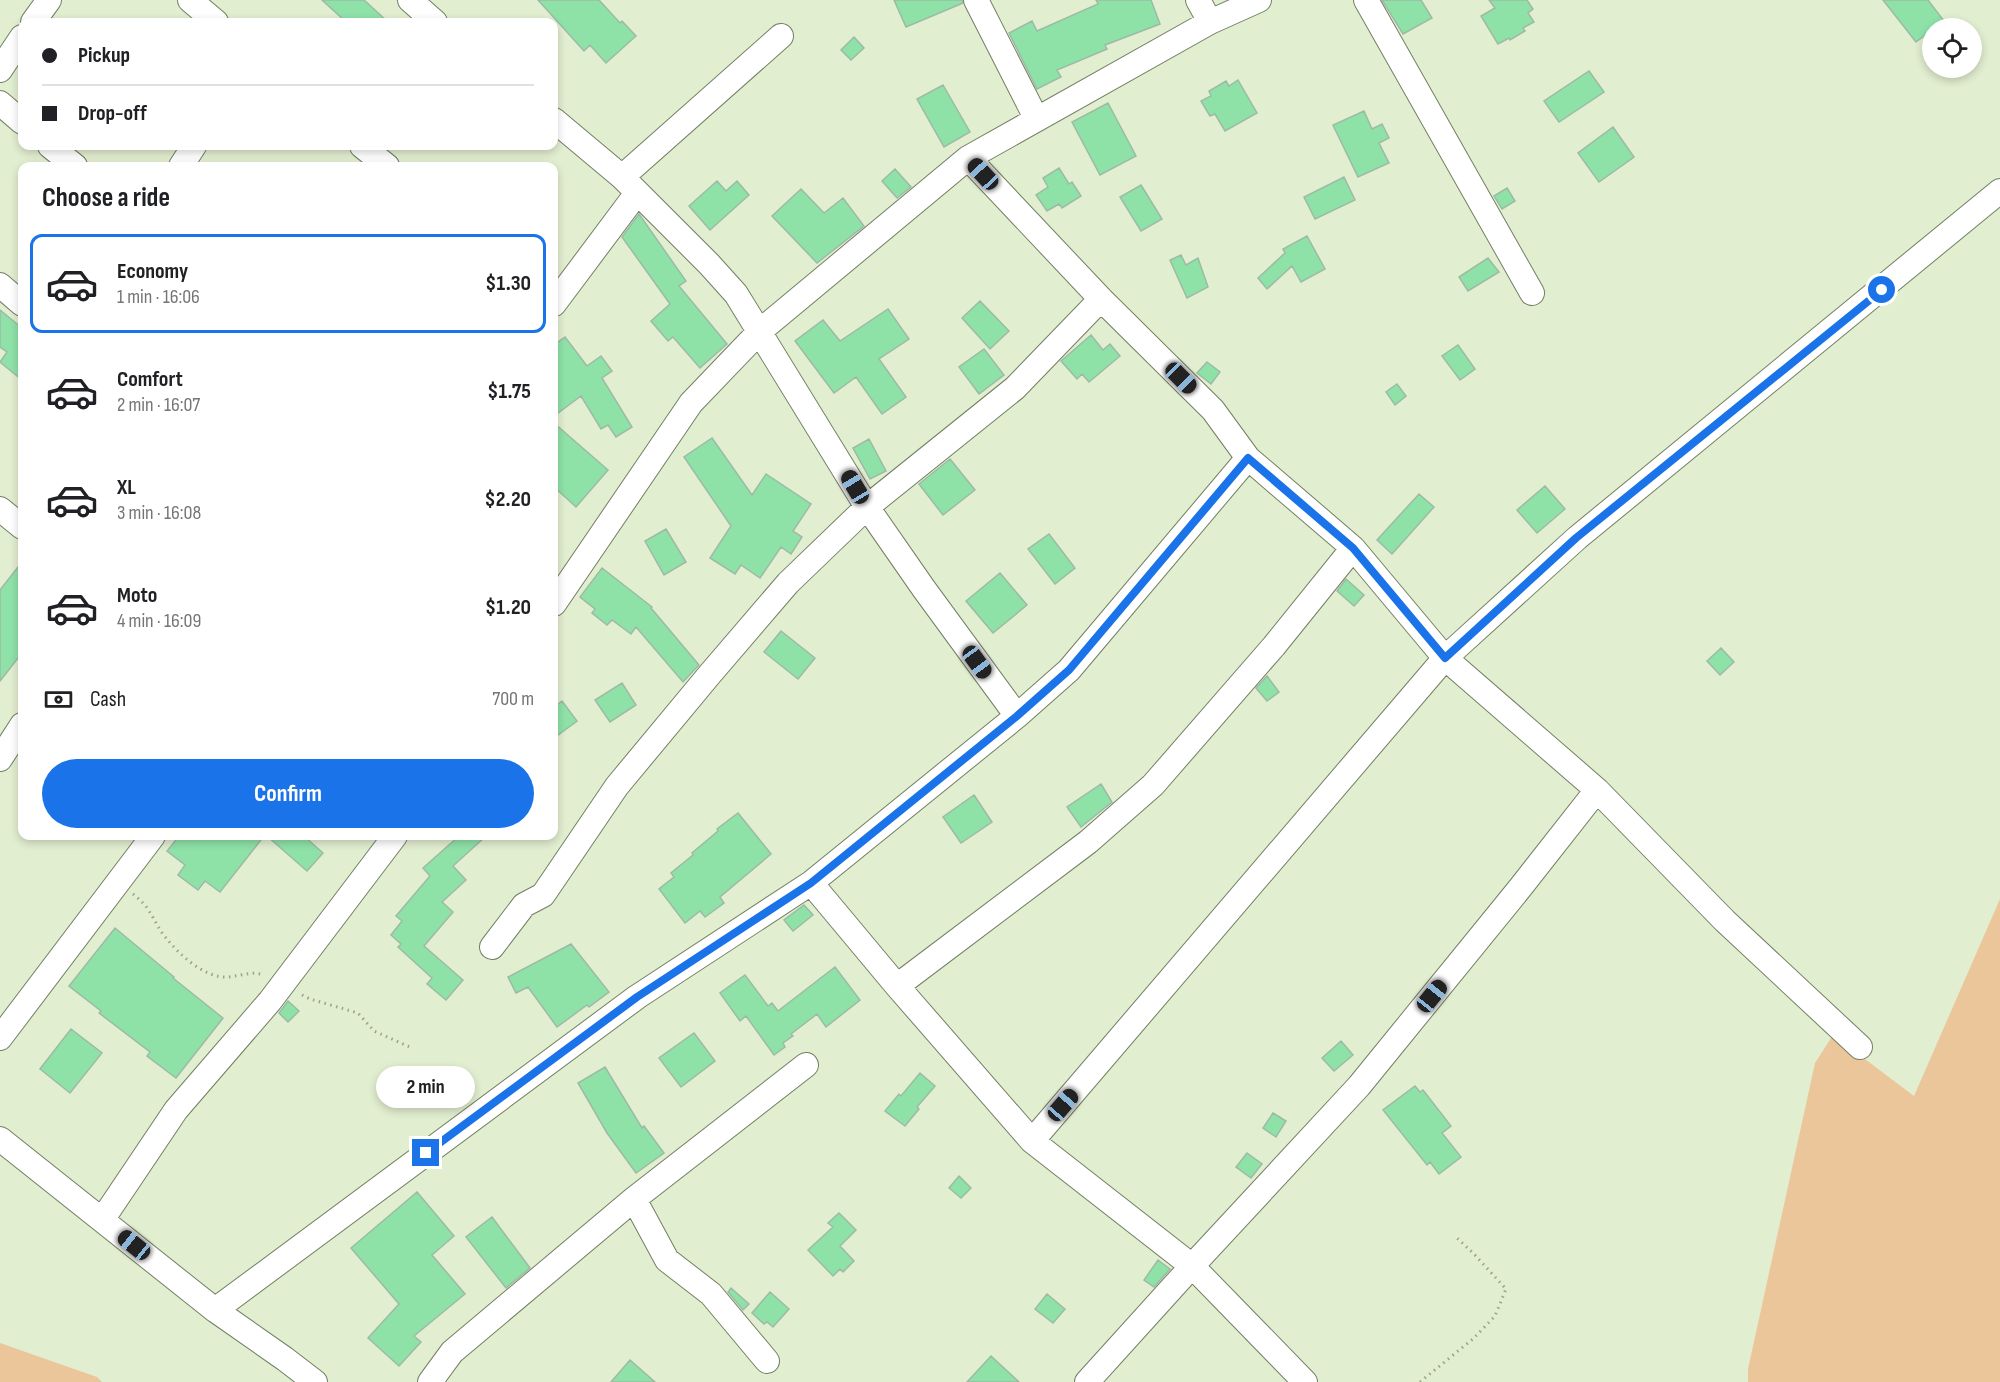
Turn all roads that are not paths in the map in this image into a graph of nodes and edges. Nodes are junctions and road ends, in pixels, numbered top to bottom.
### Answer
1 (49, 0) edge
2 (190, 0) edge
3 (410, 0) edge
4 (976, 0) edge
5 (1198, 0) edge
6 (1259, 0) edge
7 (1366, 0) edge
8 (36, 18) edge
9 (211, 18) edge
10 (430, 18) edge
11 (1210, 22) junction
12 (781, 36) dead end
13 (18, 44) edge
14 (0, 70) edge
15 (0, 102) edge
16 (18, 118) edge
17 (1036, 118) junction
18 (558, 123) edge
19 (55, 150) edge
20 (367, 150) edge
21 (968, 158) junction
22 (70, 162) edge
23 (382, 162) edge
24 (629, 185) junction
25 (2000, 191) edge
26 (0, 285) edge
27 (1532, 293) dead end
28 (558, 298) edge
29 (1101, 299) junction
30 (18, 301) edge
31 (760, 331) junction
32 (1248, 458) junction
33 (867, 507) junction
34 (0, 509) edge
35 (18, 524) edge
36 (1353, 548) junction
37 (558, 598) edge
38 (1445, 658) junction
39 (1017, 716) junction
40 (18, 731) edge
41 (0, 759) edge
42 (1597, 790) junction
43 (149, 840) edge
44 (392, 840) edge
45 (811, 883) junction
46 (492, 947) dead end
47 (897, 986) junction
48 (0, 1038) edge
49 (1860, 1047) dead end
50 (806, 1065) dead end
51 (0, 1138) edge
52 (1032, 1141) junction
53 (634, 1199) junction
54 (102, 1220) junction
55 (1192, 1266) junction
56 (215, 1310) junction
57 (767, 1361) dead end
58 (315, 1382) edge
59 (430, 1382) edge
60 (1087, 1382) edge
61 (1305, 1382) edge

1 - 8 street
2 - 9 street
3 - 10 street
4 - 17 street
5 - 11 street
6 - 11 street
7 - 27 street
11 - 17 street
12 - 24 street
13 - 14 street
15 - 16 street
17 - 21 street
18 - 24 street
19 - 22 street
20 - 23 street
21 - 29 street
21 - 31 street
24 - 28 street
24 - 31 street
25 - 38 street
26 - 30 street
29 - 32 street
29 - 33 street
31 - 33 street
31 - 37 street
32 - 36 street
32 - 39 street
33 - 39 street
33 - 46 street
34 - 35 street
36 - 38 street
36 - 47 street
38 - 42 street
38 - 52 street
39 - 45 street
40 - 41 street
42 - 49 street
42 - 55 street
43 - 48 street
44 - 54 street
45 - 47 street
45 - 56 street
47 - 52 street
50 - 53 street
51 - 54 street
52 - 55 street
53 - 57 street
53 - 59 street
54 - 56 street
55 - 60 street
55 - 61 street
56 - 58 street

